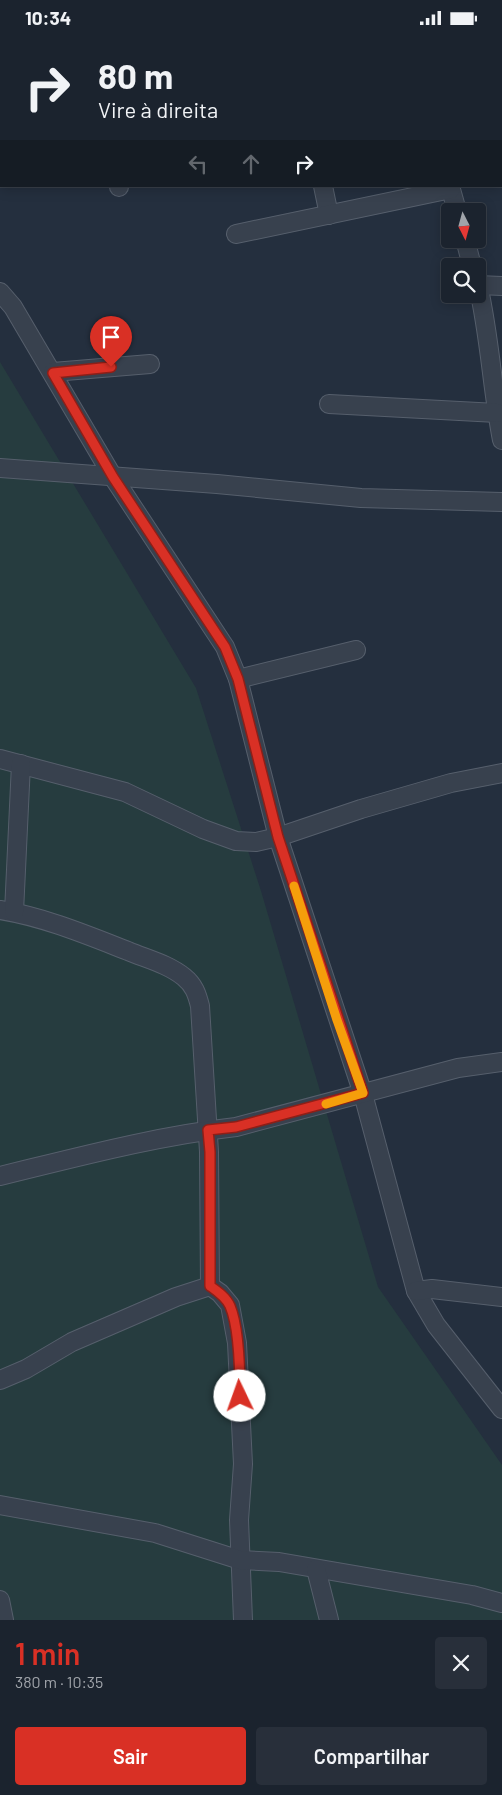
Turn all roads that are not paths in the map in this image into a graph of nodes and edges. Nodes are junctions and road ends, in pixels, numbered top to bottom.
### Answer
1 (324, 187) edge
2 (451, 188) edge
3 (455, 203) edge
4 (329, 215) junction
5 (236, 234) dead end
6 (486, 285) edge
7 (502, 286) edge
8 (0, 292) edge
9 (482, 303) edge
10 (150, 364) dead end
11 (53, 373) junction
12 (328, 404) dead end
13 (497, 413) junction
14 (502, 441) edge
15 (0, 468) edge
16 (113, 477) junction
17 (502, 502) edge
18 (356, 650) dead end
19 (238, 679) junction
20 (0, 759) edge
21 (21, 763) junction
22 (502, 773) edge
23 (278, 837) junction
24 (7, 911) edge
25 (502, 1062) edge
26 (363, 1093) junction
27 (208, 1130) junction
28 (0, 1176) edge
29 (210, 1286) junction
30 (416, 1291) junction
31 (502, 1297) edge
32 (0, 1380) edge
33 (502, 1409) edge
34 (0, 1505) edge
35 (240, 1560) junction
36 (316, 1569) junction
37 (0, 1600) edge
38 (502, 1603) edge
39 (4, 1620) edge
40 (242, 1620) edge
41 (329, 1620) edge

1 - 4 street
2 - 3 street
2 - 4 street
4 - 5 street
6 - 7 street
8 - 11 street
9 - 13 street
10 - 11 street
11 - 16 street
12 - 13 street
13 - 14 street
15 - 16 street
16 - 17 street
16 - 19 street
18 - 19 street
19 - 23 street
20 - 21 street
21 - 23 street
21 - 24 street
22 - 23 street
23 - 26 street
24 - 27 street
25 - 26 street
26 - 27 street
26 - 30 street
27 - 28 street
27 - 29 street
29 - 32 street
29 - 35 street
30 - 31 street
30 - 33 street
34 - 35 street
35 - 36 street
35 - 40 street
36 - 38 street
36 - 41 street
37 - 39 street

